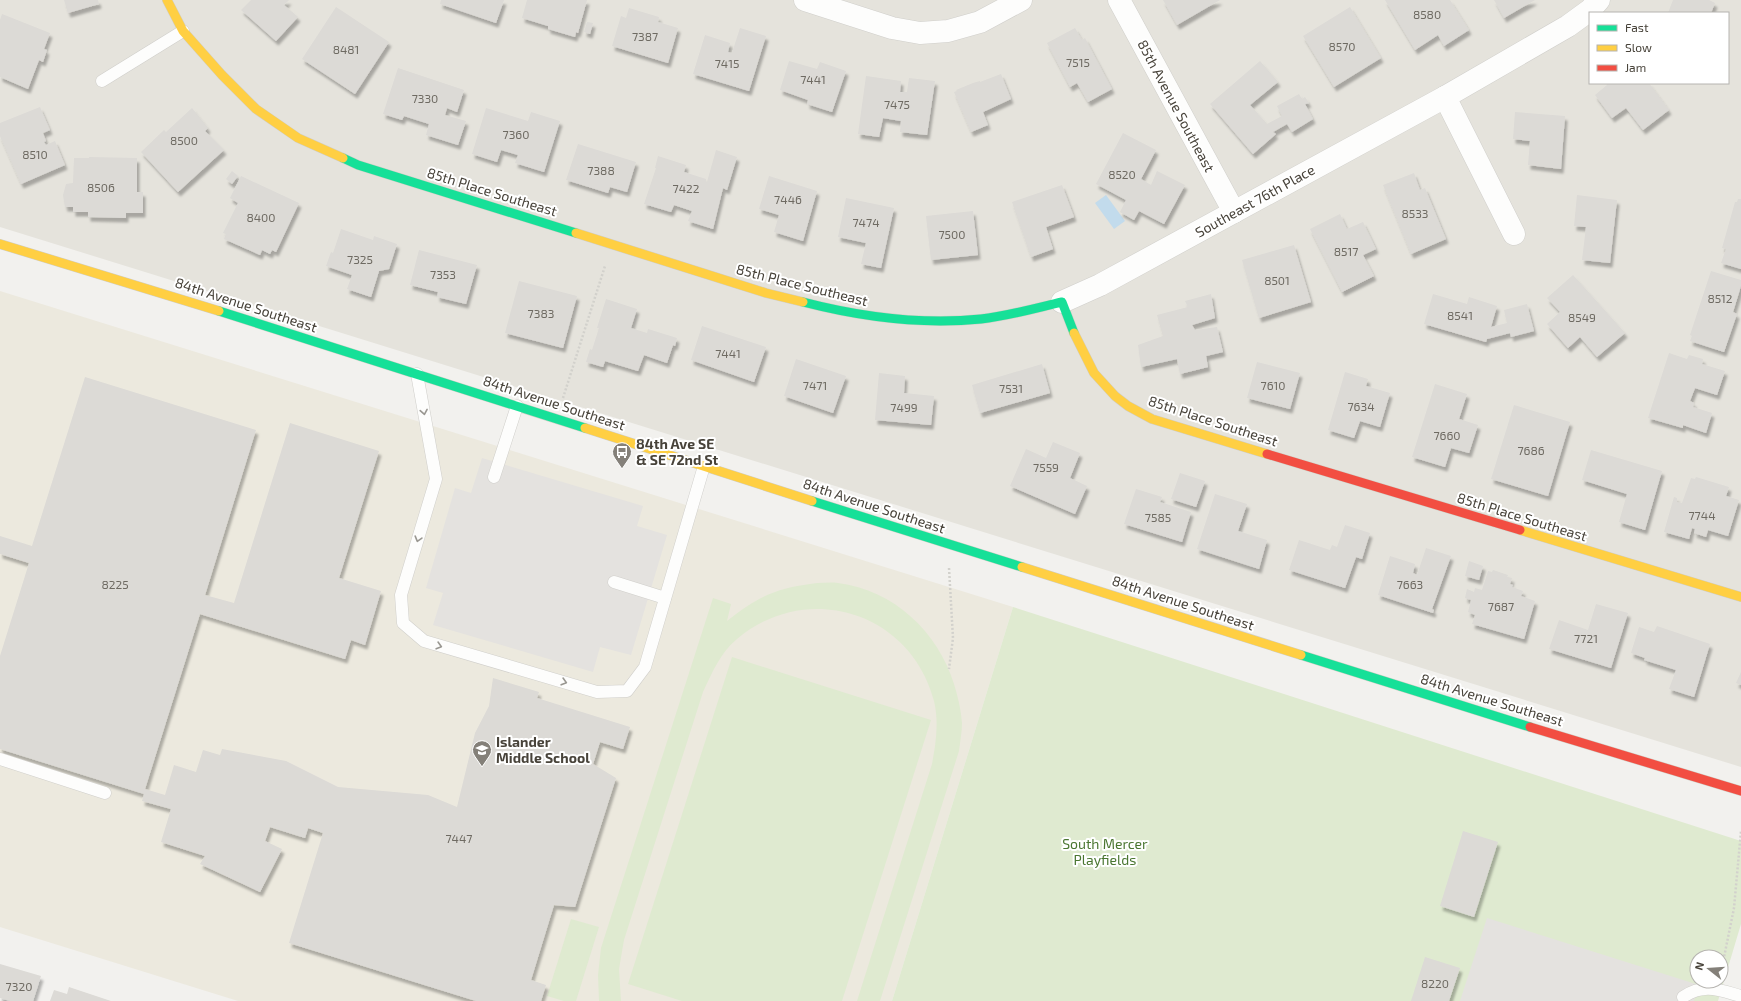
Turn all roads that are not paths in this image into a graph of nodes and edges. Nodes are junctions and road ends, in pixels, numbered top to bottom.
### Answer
1 (167, 0) edge
2 (805, 0) edge
3 (1021, 0) edge
4 (1119, 0) edge
5 (1599, 0) edge
6 (183, 31) junction
7 (102, 81) dead end
8 (1445, 98) junction
9 (1234, 212) junction
10 (1514, 234) dead end
11 (0, 244) edge
12 (1062, 302) junction
13 (417, 374) junction
14 (517, 406) junction
15 (704, 466) junction
16 (494, 477) dead end
17 (614, 582) dead end
18 (1741, 597) edge
19 (665, 598) junction
20 (0, 759) edge
21 (1741, 791) edge
22 (106, 792) dead end
23 (1741, 996) edge
24 (1683, 997) dead end

1 - 6 street, 85th Place Southeast
2 - 3 street
4 - 9 street, 85th Avenue Southeast
5 - 8 street, Southeast 76th Place
6 - 7 lane
6 - 12 street, 85th Place Southeast
8 - 9 street, Southeast 76th Place
8 - 10 street
9 - 12 street, Southeast 76th Place
11 - 13 street, 84th Avenue Southeast
12 - 18 street, 85th Place Southeast
13 - 14 street, 84th Avenue Southeast
13 -> 19 lane
14 - 15 street, 84th Avenue Southeast
14 - 16 lane
15 - 19 lane
15 - 21 street, 84th Avenue Southeast
17 - 19 lane
20 - 22 lane
23 - 24 lane

